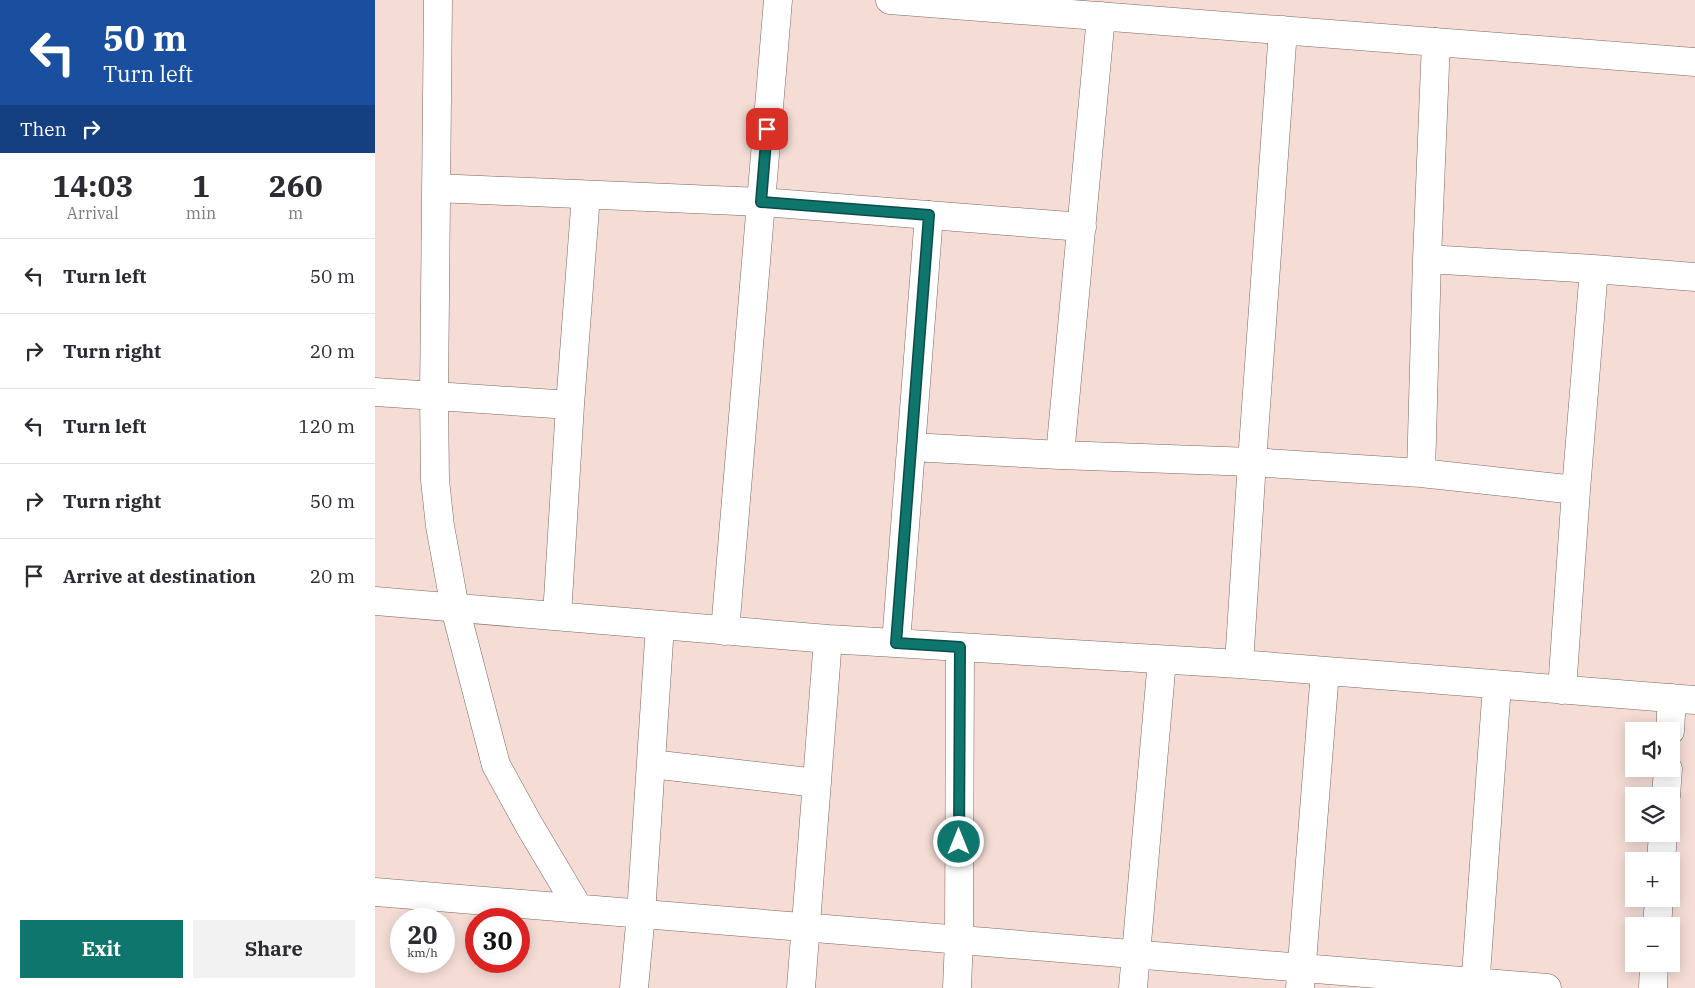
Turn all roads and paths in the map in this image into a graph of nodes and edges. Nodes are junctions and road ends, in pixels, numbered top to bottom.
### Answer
1 (438, 0) edge
2 (778, 0) edge
3 (890, 0) edge
4 (943, 2) edge
5 (1101, 16) junction
6 (1283, 30) junction
7 (1436, 42) junction
8 (1695, 62) edge
9 (436, 188) junction
10 (586, 195) junction
11 (761, 202) junction
12 (929, 215) junction
13 (1082, 227) junction
14 (1427, 259) junction
15 (1594, 269) junction
16 (1695, 277) edge
17 (375, 392) edge
18 (434, 396) junction
19 (570, 405) junction
20 (911, 447) junction
21 (1060, 455) junction
22 (1252, 462) junction
23 (1421, 473) junction
24 (1576, 490) junction
25 (375, 601) edge
26 (455, 608) junction
27 (557, 616) junction
28 (660, 625) junction
29 (725, 631) junction
30 (828, 640) junction
31 (896, 643) junction
32 (960, 647) junction
33 (1162, 660) junction
34 (1239, 664) junction
35 (1325, 671) junction
36 (1497, 685) junction
37 (1562, 690) junction
38 (1684, 699) edge
39 (1674, 722) edge
40 (651, 764) junction
41 (817, 783) junction
42 (375, 892) edge
43 (579, 909) junction
44 (641, 914) junction
45 (807, 927) junction
46 (959, 940) junction
47 (1136, 954) junction
48 (1654, 972) edge
49 (1301, 978) edge
50 (1475, 985) edge
51 (634, 988) edge
52 (801, 988) edge
53 (957, 988) edge
54 (1133, 988) edge
55 (1547, 988) edge
56 (1653, 988) edge

1 - 9 street
2 - 11 street
3 - 4 street
4 - 5 street
5 - 6 street
5 - 13 street
6 - 7 street
6 - 22 street
7 - 8 street
7 - 14 street
9 - 10 street
9 - 18 street
10 - 11 street
10 - 19 street
11 - 12 street
11 - 29 street
12 - 13 street
12 - 20 street
13 - 21 street
14 - 15 street
14 - 23 street
15 - 16 street
15 - 24 street
17 - 18 street
18 - 19 street
18 - 26 street
19 - 27 street
20 - 21 street
20 - 31 street
21 - 22 street
22 - 23 street
22 - 34 street
23 - 24 street
24 - 37 street
25 - 26 street
26 - 27 street
26 - 43 street
27 - 28 street
28 - 29 street
28 - 40 street
29 - 30 street
30 - 31 street
30 - 41 street
31 - 32 street
32 - 33 street
32 - 46 street
33 - 34 street
33 - 47 street
34 - 35 street
35 - 36 street
35 - 49 street
36 - 37 street
36 - 50 street
37 - 38 street
38 - 39 street
40 - 41 street
40 - 44 street
41 - 45 street
42 - 43 street
43 - 44 street
44 - 45 street
44 - 51 street
45 - 46 street
45 - 52 street
46 - 47 street
46 - 53 street
47 - 49 street
47 - 54 street
48 - 56 street
49 - 50 street
50 - 55 street

